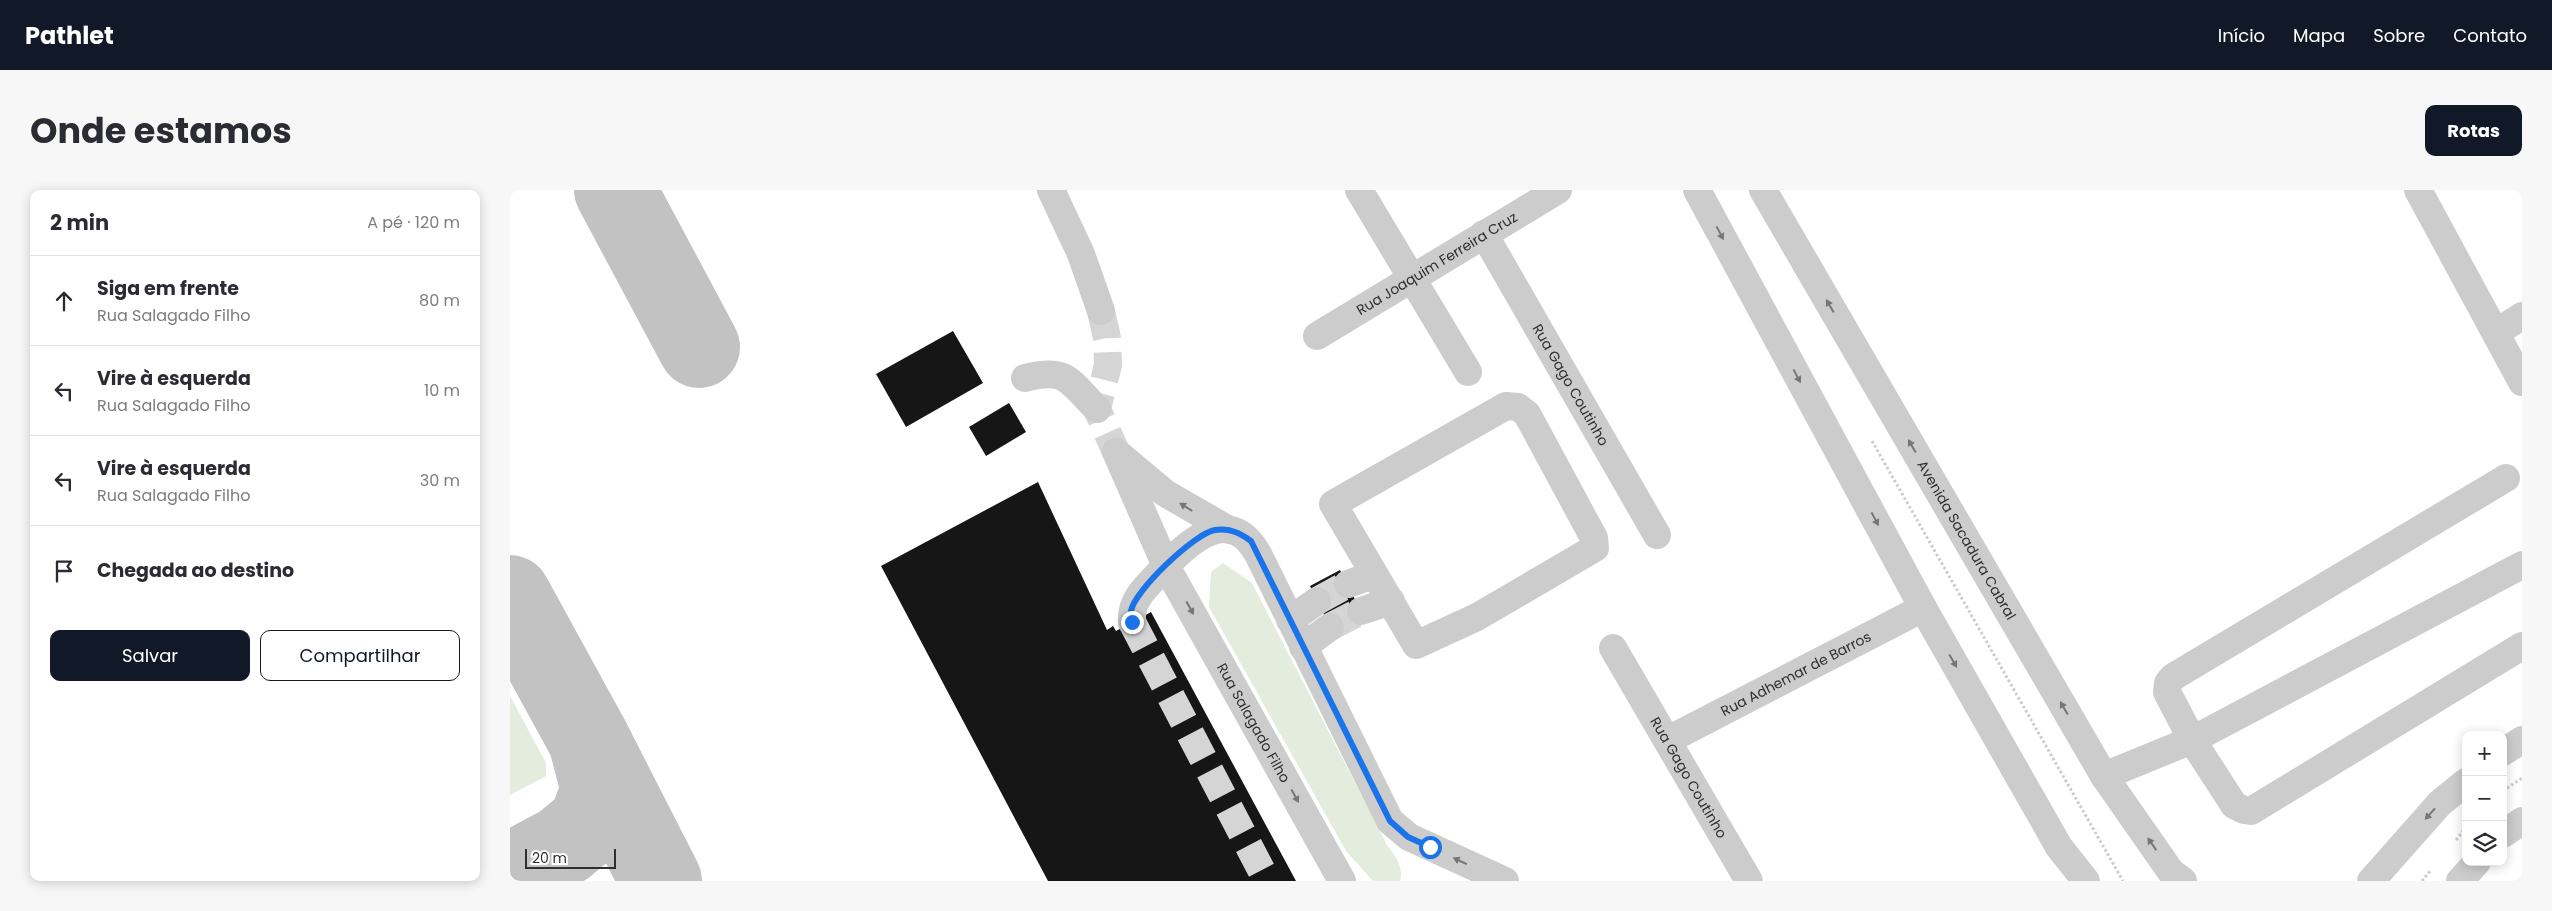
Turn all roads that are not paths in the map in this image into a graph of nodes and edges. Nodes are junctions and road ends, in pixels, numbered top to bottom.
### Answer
1 (1051, 190) edge
2 (1359, 190) edge
3 (1558, 190) edge
4 (1697, 190) edge
5 (1763, 190) edge
6 (2418, 190) edge
7 (1484, 234) junction
8 (1411, 279) junction
9 (1101, 311) tunnel mouth
10 (2522, 316) edge
11 (2496, 332) junction
12 (1316, 336) dead end
13 (1468, 372) dead end
14 (1025, 378) dead end
15 (2522, 382) edge
16 (1097, 409) dead end
17 (2506, 478) dead end
18 (1229, 530) junction
19 (1657, 535) dead end
20 (2522, 565) edge
21 (1166, 566) junction
22 (1373, 575) junction
23 (1348, 584) tunnel mouth
24 (1317, 601) tunnel mouth
25 (1390, 601) junction
26 (1923, 608) junction
27 (1362, 611) tunnel mouth
28 (1290, 620) junction
29 (1132, 622) tunnel mouth
30 (1330, 627) tunnel mouth
31 (2522, 646) edge
32 (1303, 647) junction
33 (1613, 648) dead end
34 (1668, 740) junction
35 (2192, 740) junction
36 (2522, 740) edge
37 (2507, 749) edge
38 (2104, 776) junction
39 (2462, 785) edge
40 (2522, 820) edge
41 (2507, 831) edge
42 (2473, 866) edge
43 (1342, 881) edge
44 (1505, 881) edge
45 (1749, 881) edge
46 (2086, 881) edge
47 (2183, 881) edge
48 (2370, 881) edge
49 (2460, 881) edge

1 - 9 street
2 - 8 street
3 - 7 street, Rua Joaquim Ferreira Cruz
4 -> 26 street
38 -> 5 street, Avenida Sacadura Cabral
6 - 11 street
7 - 8 street, Rua Joaquim Ferreira Cruz
7 - 19 street, Rua Gago Coutinho
8 - 12 street, Rua Joaquim Ferreira Cruz
8 - 13 street
10 - 11 street
11 - 15 street
14 - 16 street
17 - 35 street
18 - 21 street
18 -> 21 street, Rua Salagado Filho
18 - 28 street
20 - 35 street
21 - 29 street
21 -> 43 street, Rua Salagado Filho
22 - 23 street
22 - 25 street
22 - 25 street
24 - 28 street
25 - 27 street
26 - 34 street, Rua Adhemar de Barros
26 -> 46 street
28 - 32 street
30 - 32 street
31 - 35 street
44 -> 32 street
33 - 34 street, Rua Gago Coutinho
34 - 45 street, Rua Gago Coutinho
35 - 38 street
36 - 37 street
47 -> 38 street, Avenida Sacadura Cabral
39 -> 48 street
40 - 41 street
42 - 49 street

